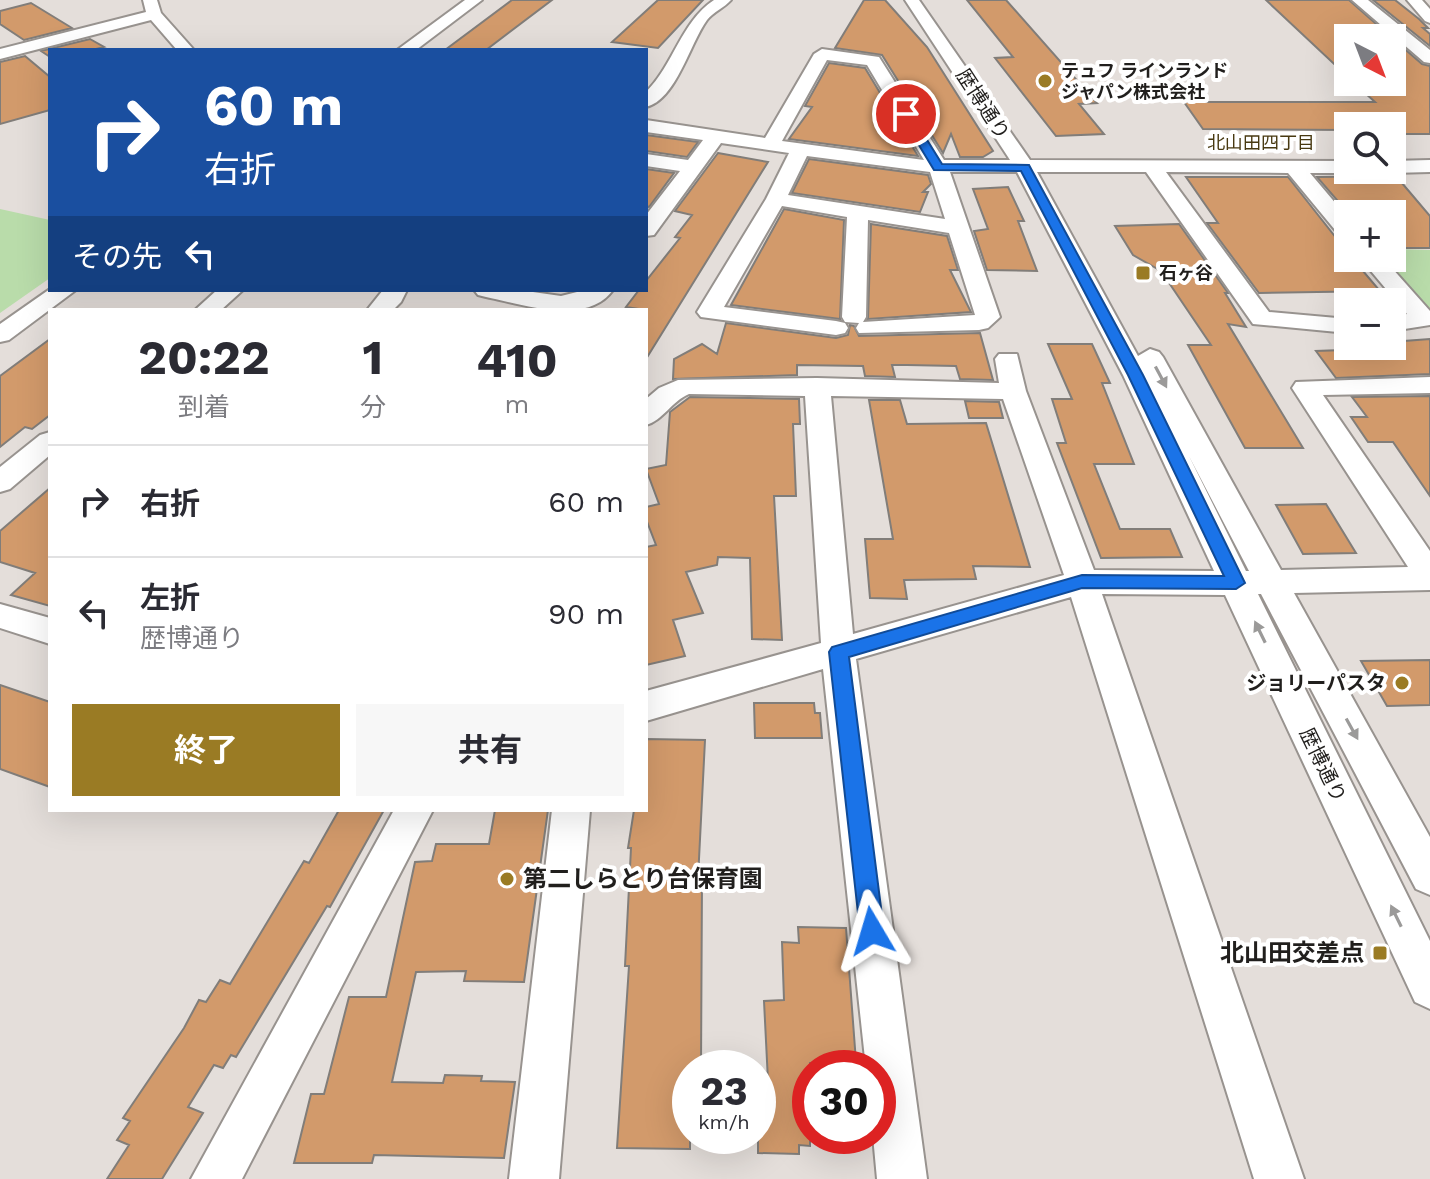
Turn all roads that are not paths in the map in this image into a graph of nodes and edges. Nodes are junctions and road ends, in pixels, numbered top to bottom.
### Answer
1 (475, 0) edge
2 (724, 0) edge
3 (912, 0) edge
4 (932, 0) edge
5 (1359, 0) edge
6 (1414, 0) edge
7 (152, 7) edge
8 (1430, 18) edge
9 (49, 46) edge
10 (184, 48) edge
11 (408, 48) edge
12 (0, 54) edge
13 (1430, 58) edge
14 (648, 100) edge
15 (648, 126) edge
16 (716, 136) junction
17 (771, 144) junction
18 (801, 149) junction
19 (648, 160) edge
20 (1422, 166) edge
21 (694, 167) junction
22 (938, 167) junction
23 (1152, 167) junction
24 (1294, 167) junction
25 (1334, 167) edge
26 (1036, 168) junction
27 (1430, 183) edge
28 (776, 199) junction
29 (858, 212) junction
30 (1334, 214) edge
31 (648, 227) edge
32 (958, 228) junction
33 (1383, 272) edge
34 (1397, 288) edge
35 (61, 292) edge
36 (229, 292) edge
37 (394, 292) edge
38 (497, 292) edge
39 (597, 292) edge
40 (1406, 298) edge
41 (209, 308) edge
42 (381, 308) edge
43 (1406, 322) edge
44 (853, 324) junction
45 (1334, 325) edge
46 (0, 335) edge
47 (1008, 359) dead end
48 (1430, 385) edge
49 (817, 386) junction
50 (1013, 391) junction
51 (648, 414) edge
52 (48, 443) edge
53 (0, 482) edge
54 (1430, 576) edge
55 (1082, 582) junction
56 (1270, 582) junction
57 (1236, 583) junction
58 (0, 616) edge
59 (48, 630) edge
60 (838, 652) junction
61 (648, 705) edge
62 (413, 812) edge
63 (571, 812) edge
64 (1430, 876) edge
65 (1430, 987) edge
66 (216, 1179) edge
67 (534, 1179) edge
68 (902, 1179) edge
69 (1279, 1179) edge

1 - 11 street
2 - 14 street
3 - 26 street, 歴博通り
4 - 26 street, 歴博通り
5 - 13 street
6 - 8 street
7 - 9 street
7 - 10 street
9 - 12 street
15 - 16 street
16 - 17 street
16 - 21 street
17 - 18 street
17 - 22 street
18 - 22 street
18 - 28 street
19 - 21 street
20 - 27 street
21 - 31 street
22 - 26 street
22 - 32 street
23 - 24 street
23 - 26 street
23 - 45 street
24 - 25 street
24 - 30 street
26 -> 56 street, 歴博通り
26 - 57 street, 歴博通り
28 - 29 street
28 - 44 street
29 - 32 street
29 - 44 street
32 - 44 street
33 - 34 street
35 - 46 street
36 - 41 street
37 - 42 street
38 - 39 street
40 - 43 street
47 - 50 street
48 - 54 street
49 - 50 street
49 - 51 street
49 - 60 street
50 - 55 street
52 - 53 street
54 - 56 street
55 - 57 street
55 - 60 street
55 - 69 street
56 - 57 street
56 -> 64 street, 歴博通り
65 -> 57 street, 歴博通り
58 - 59 street
60 - 61 street
60 - 68 street
62 - 66 street
63 - 67 street

